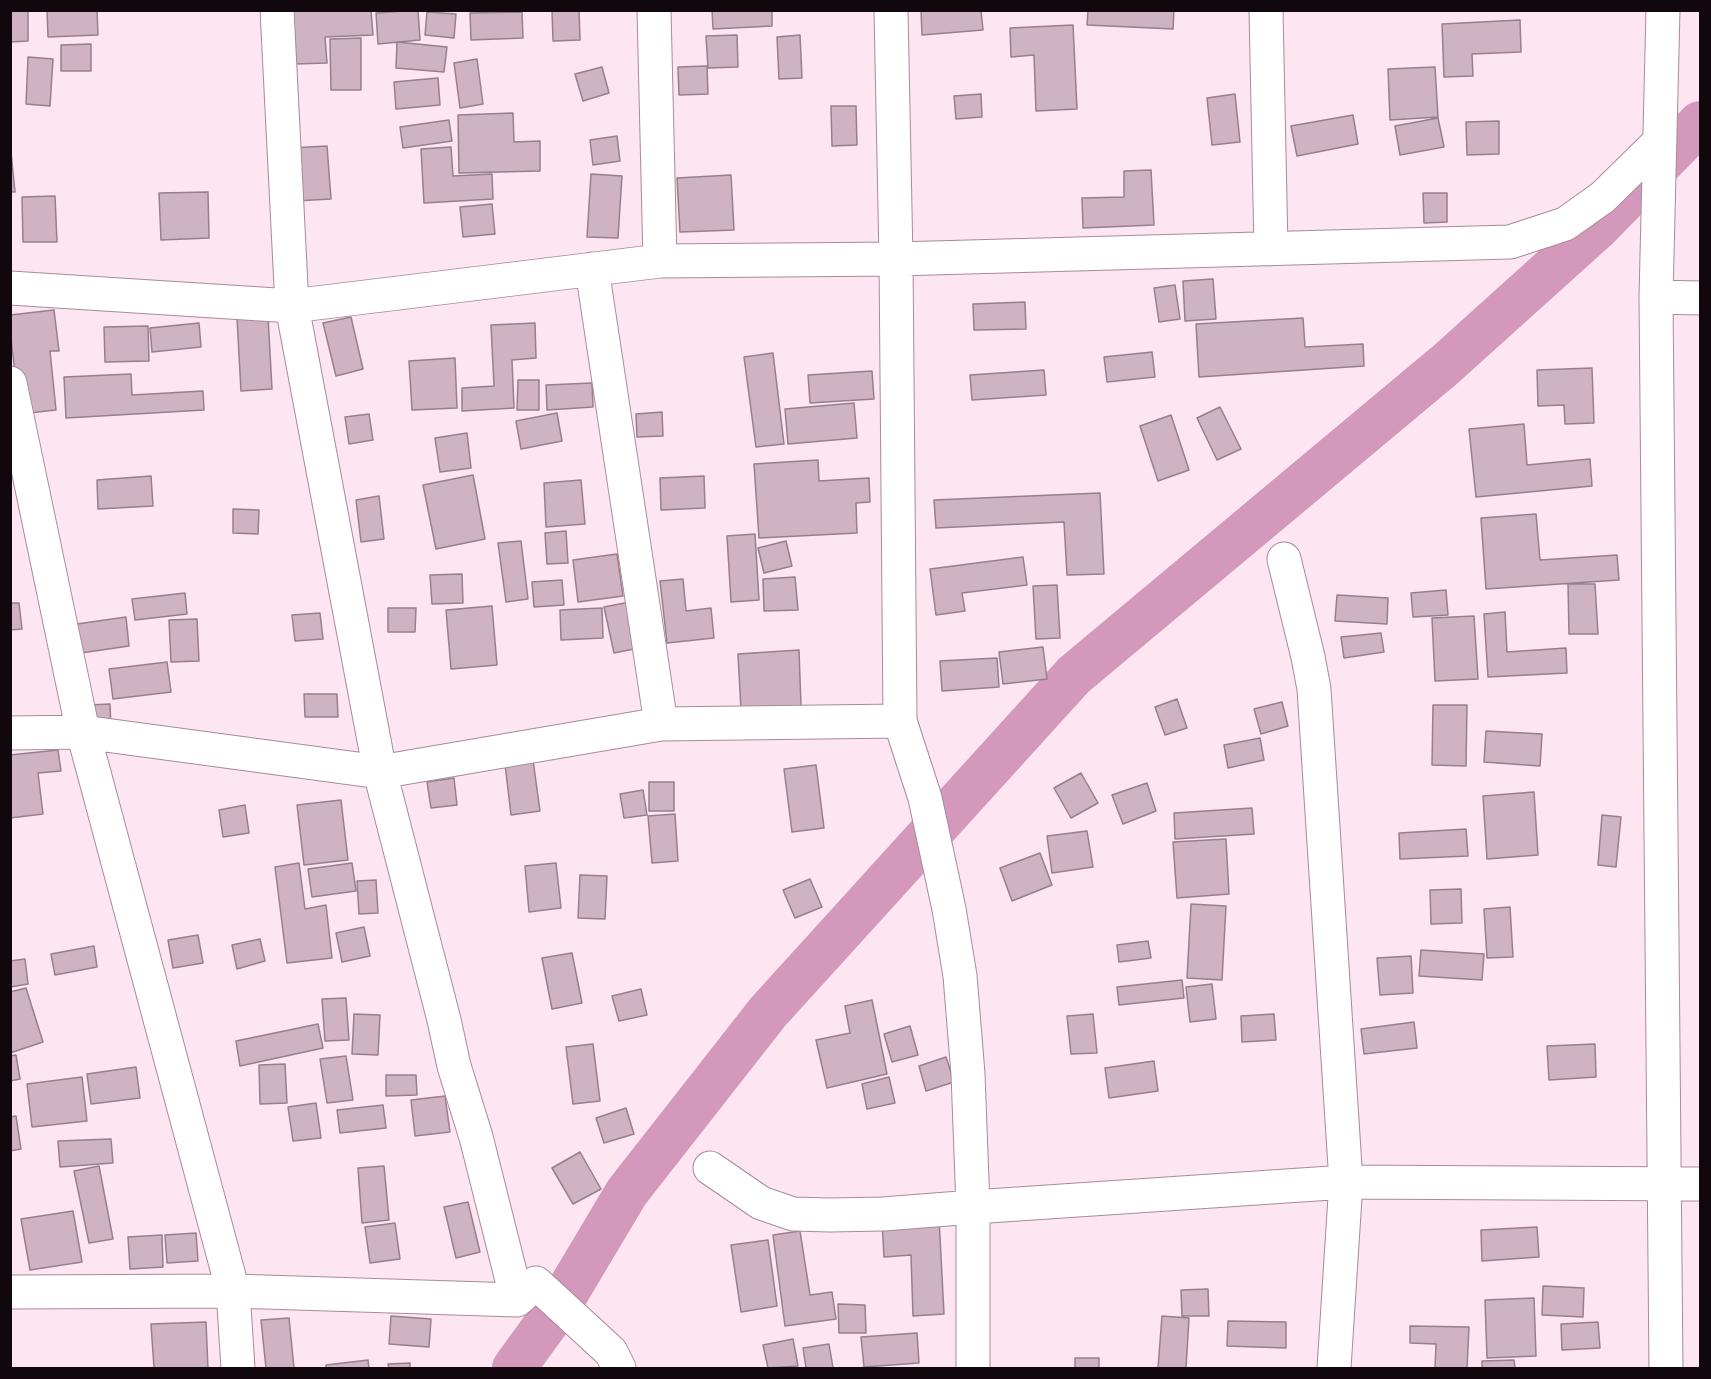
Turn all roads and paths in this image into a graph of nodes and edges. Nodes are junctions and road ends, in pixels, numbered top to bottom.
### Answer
1 (277, 10) edge
2 (654, 10) edge
3 (891, 10) edge
4 (1266, 10) edge
5 (1663, 10) edge
6 (1660, 146) junction
7 (1271, 249) junction
8 (896, 259) junction
9 (660, 261) junction
10 (591, 269) junction
11 (10, 288) edge
12 (1656, 297) junction
13 (1701, 298) edge
14 (292, 306) junction
15 (10, 383) edge
16 (1284, 559) dead end
17 (900, 721) junction
18 (661, 724) junction
19 (83, 732) junction
20 (10, 733) edge
21 (380, 772) junction
22 (710, 1168) dead end
23 (1346, 1182) junction
24 (1666, 1183) junction
25 (1701, 1184) edge
26 (973, 1207) junction
27 (233, 1291) junction
28 (10, 1292) edge
29 (517, 1300) junction
30 (238, 1368) edge
31 (620, 1368) edge
32 (973, 1368) edge
33 (1334, 1368) edge
34 (1666, 1368) edge

1 - 14 street
2 - 9 street
3 - 8 street
4 - 7 street
5 - 6 street
6 - 7 street
6 - 12 street
7 - 8 street
8 - 9 street
8 - 17 street
9 - 10 street
10 - 14 street
10 - 18 street
11 - 14 street
12 - 13 street
12 - 24 street
14 - 21 street
15 - 19 street
16 - 23 street
17 - 18 street
17 - 26 street
18 - 21 street
19 - 20 street
19 - 21 street
19 - 27 street
21 - 29 street
22 - 26 street
23 - 24 street
23 - 26 street
23 - 33 street
24 - 25 street
24 - 34 street
26 - 32 street
27 - 28 street
27 - 29 street
27 - 30 street
29 - 31 street

